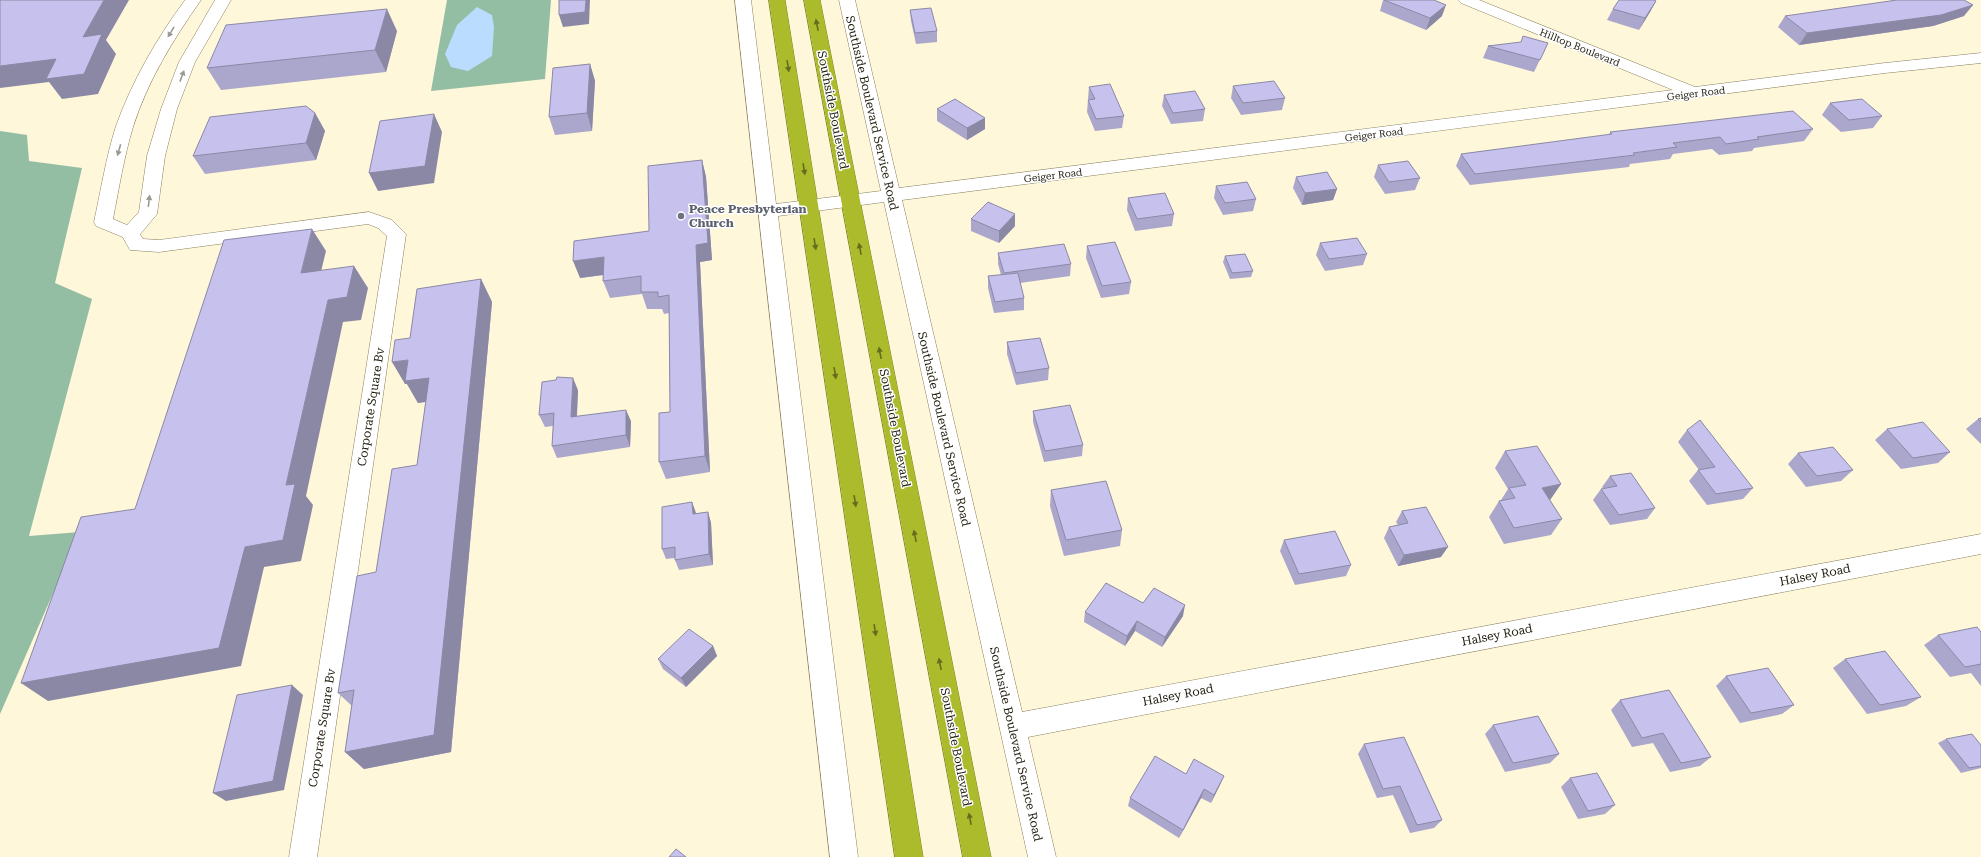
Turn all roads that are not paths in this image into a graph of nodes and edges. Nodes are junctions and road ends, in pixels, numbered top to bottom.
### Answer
1 (743, 0) edge
2 (777, 0) edge
3 (812, 0) edge
4 (847, 0) edge
5 (1466, 0) edge
6 (188, 6) edge
7 (220, 6) edge
8 (1981, 58) edge
9 (1695, 93) junction
10 (891, 196) junction
11 (851, 201) junction
12 (810, 206) junction
13 (768, 211) junction
14 (130, 234) junction
15 (1981, 544) edge
16 (1012, 727) junction
17 (303, 857) edge
18 (844, 857) edge
19 (909, 857) edge
20 (977, 857) edge
21 (1042, 857) edge

1 - 13 street
2 -> 12 highway
11 -> 3 highway, Southside Boulevard
4 - 10 street, Southside Boulevard Service Road
5 - 9 street, Hilltop Boulevard
6 - 7 street
6 -> 14 street
14 -> 7 street
8 - 9 street, Geiger Road
9 - 10 street, Geiger Road
10 - 11 street, Geiger Road
10 - 16 street, Southside Boulevard Service Road
11 - 12 street, Geiger Road
20 -> 11 highway, Southside Boulevard
12 - 13 street, Geiger Road
12 -> 19 highway
13 - 18 street
14 - 17 street, Corporate Square Bv
15 - 16 street, Halsey Road
16 - 21 street, Southside Boulevard Service Road

